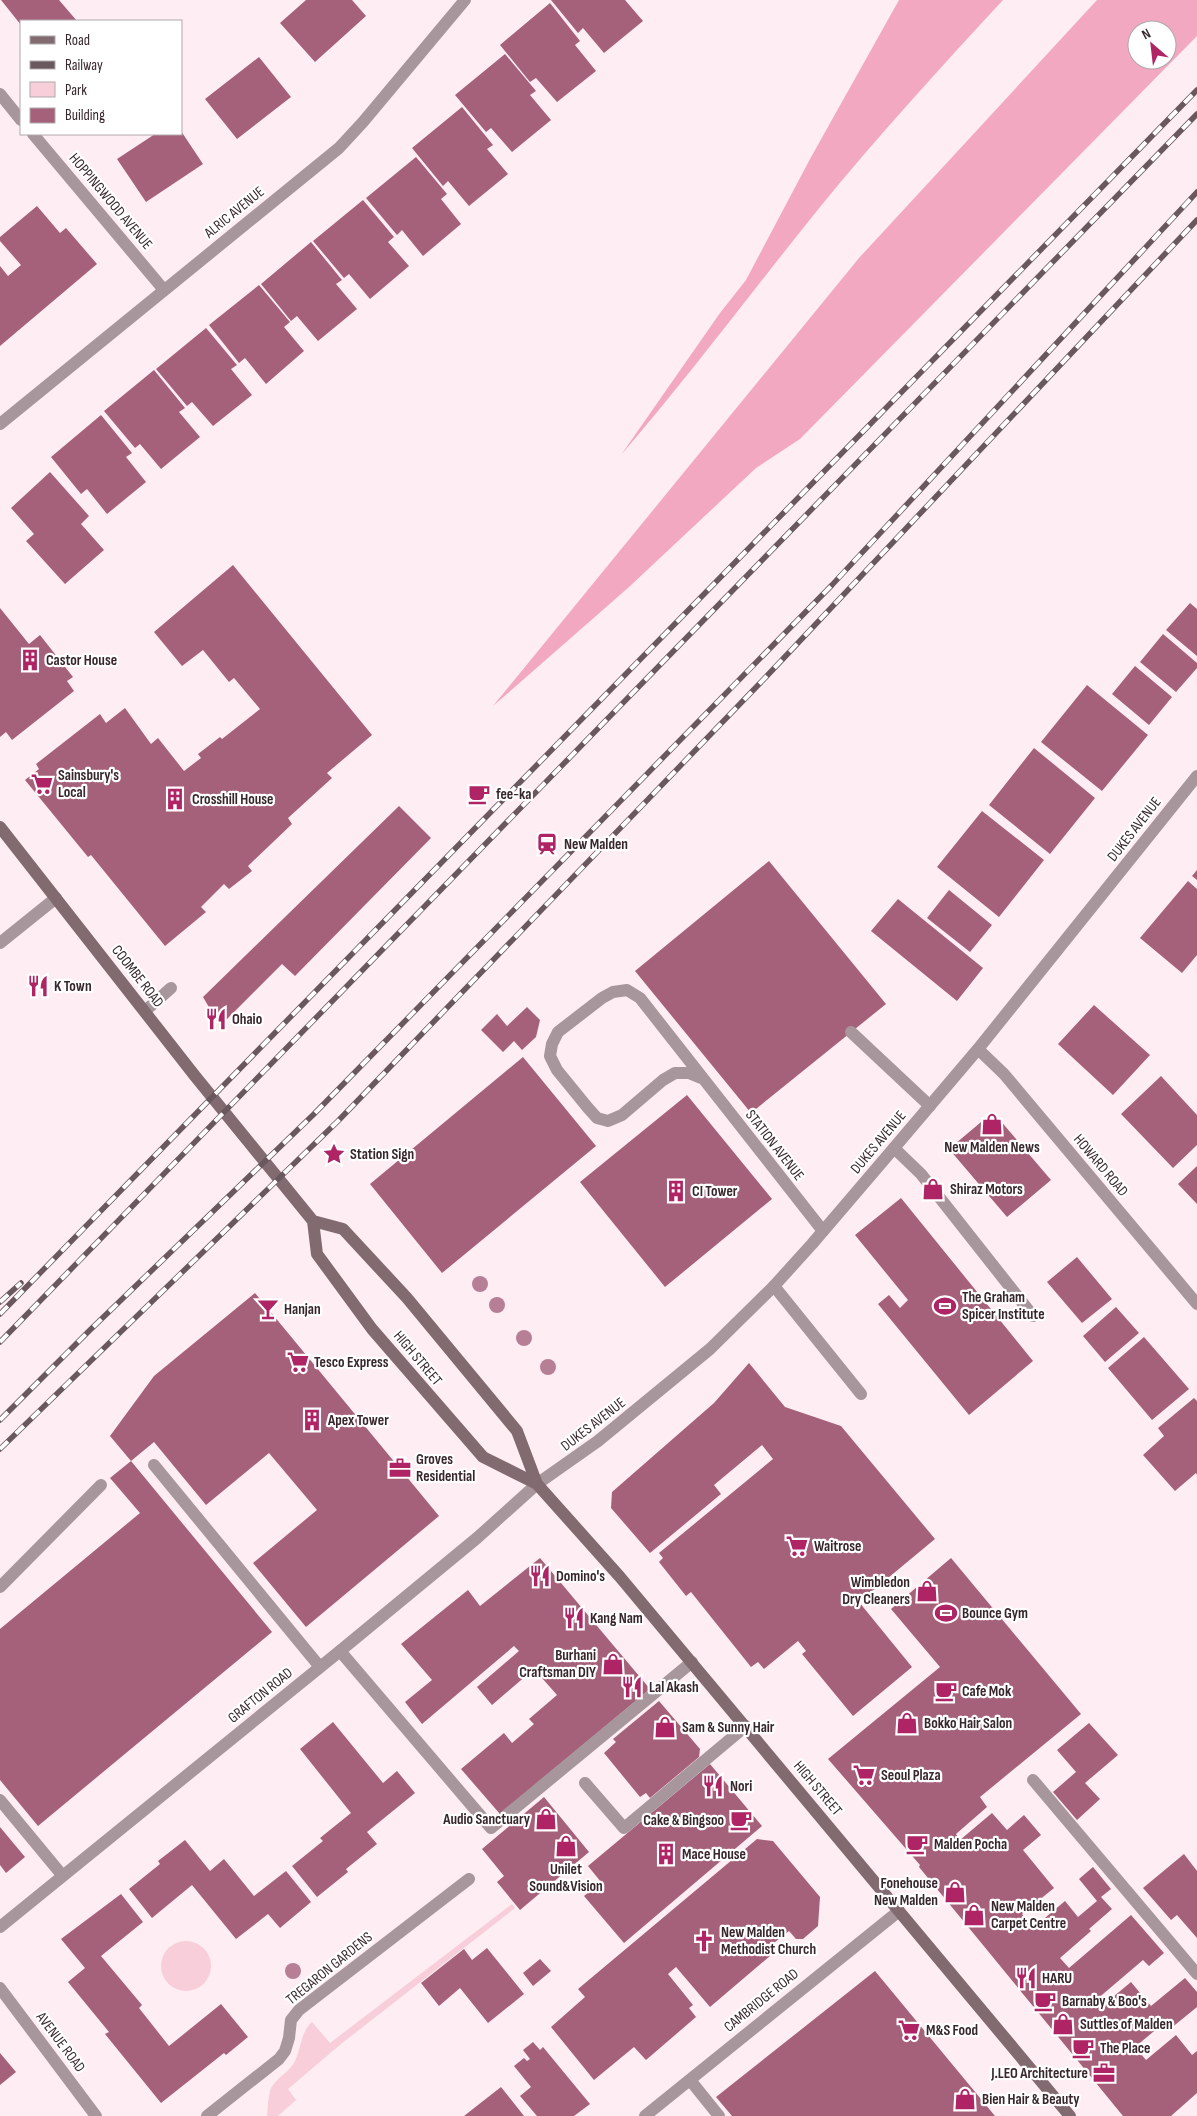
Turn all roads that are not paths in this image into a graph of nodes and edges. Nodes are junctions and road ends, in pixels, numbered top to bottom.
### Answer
1 (465, 0) edge
2 (0, 94) edge
3 (20, 119) edge
4 (34, 135) edge
5 (164, 290) junction
6 (0, 424) edge
7 (1197, 776) edge
8 (0, 827) edge
9 (56, 898) junction
10 (0, 943) edge
11 (170, 988) dead end
12 (145, 1011) junction
13 (851, 1032) dead end
14 (978, 1049) junction
15 (701, 1078) junction
16 (930, 1106) junction
17 (894, 1148) junction
18 (312, 1221) junction
19 (823, 1231) junction
20 (774, 1286) junction
21 (1197, 1304) edge
22 (1033, 1316) dead end
23 (861, 1394) dead end
24 (154, 1465) dead end
25 (538, 1484) junction
26 (101, 1485) dead end
27 (0, 1587) edge
28 (340, 1652) junction
29 (692, 1662) junction
30 (320, 1667) junction
31 (746, 1726) junction
32 (1033, 1780) dead end
33 (585, 1783) dead end
34 (0, 1800) edge
35 (62, 1875) junction
36 (469, 1879) dead end
37 (899, 1911) junction
38 (0, 1927) edge
39 (1197, 1974) edge
40 (0, 1988) edge
41 (690, 2080) junction
42 (96, 2116) edge
43 (207, 2116) edge
44 (645, 2116) edge
45 (719, 2116) edge
46 (1070, 2116) edge

1 - 5 street, ALRIC AVENUE
2 - 3 street
4 - 5 street, HOPPINGWOOD AVENUE
5 - 6 street, ALRIC AVENUE
7 - 14 street, DUKES AVENUE
8 - 9 main road, COOMBE ROAD
9 - 10 street
9 - 12 main road, COOMBE ROAD
11 - 12 street
12 - 18 main road, COOMBE ROAD
13 - 16 street
14 - 16 street, DUKES AVENUE
14 - 21 street, HOWARD ROAD
15 - 15 street, STATION AVENUE
15 - 19 street, STATION AVENUE
16 - 17 street, DUKES AVENUE
17 - 19 street, DUKES AVENUE
17 - 22 street
18 - 25 main road, HIGH STREET
18 - 25 main road, HIGH STREET
19 - 20 street, DUKES AVENUE
20 - 23 street
20 - 25 street, DUKES AVENUE
24 - 30 street
25 - 28 street, GRAFTON ROAD
25 - 29 main road, HIGH STREET
26 - 27 street
28 - 29 street
28 - 30 street, GRAFTON ROAD
29 - 31 main road, HIGH STREET
30 - 35 street, GRAFTON ROAD
31 - 33 street
31 - 37 main road, HIGH STREET
32 - 39 street
34 - 35 street
35 - 38 street, GRAFTON ROAD
36 - 43 street, TREGARON GARDENS
37 - 41 street, CAMBRIDGE ROAD
37 - 46 main road, HIGH STREET
40 - 42 street, AVENUE ROAD
41 - 44 street, CAMBRIDGE ROAD
41 - 45 street

